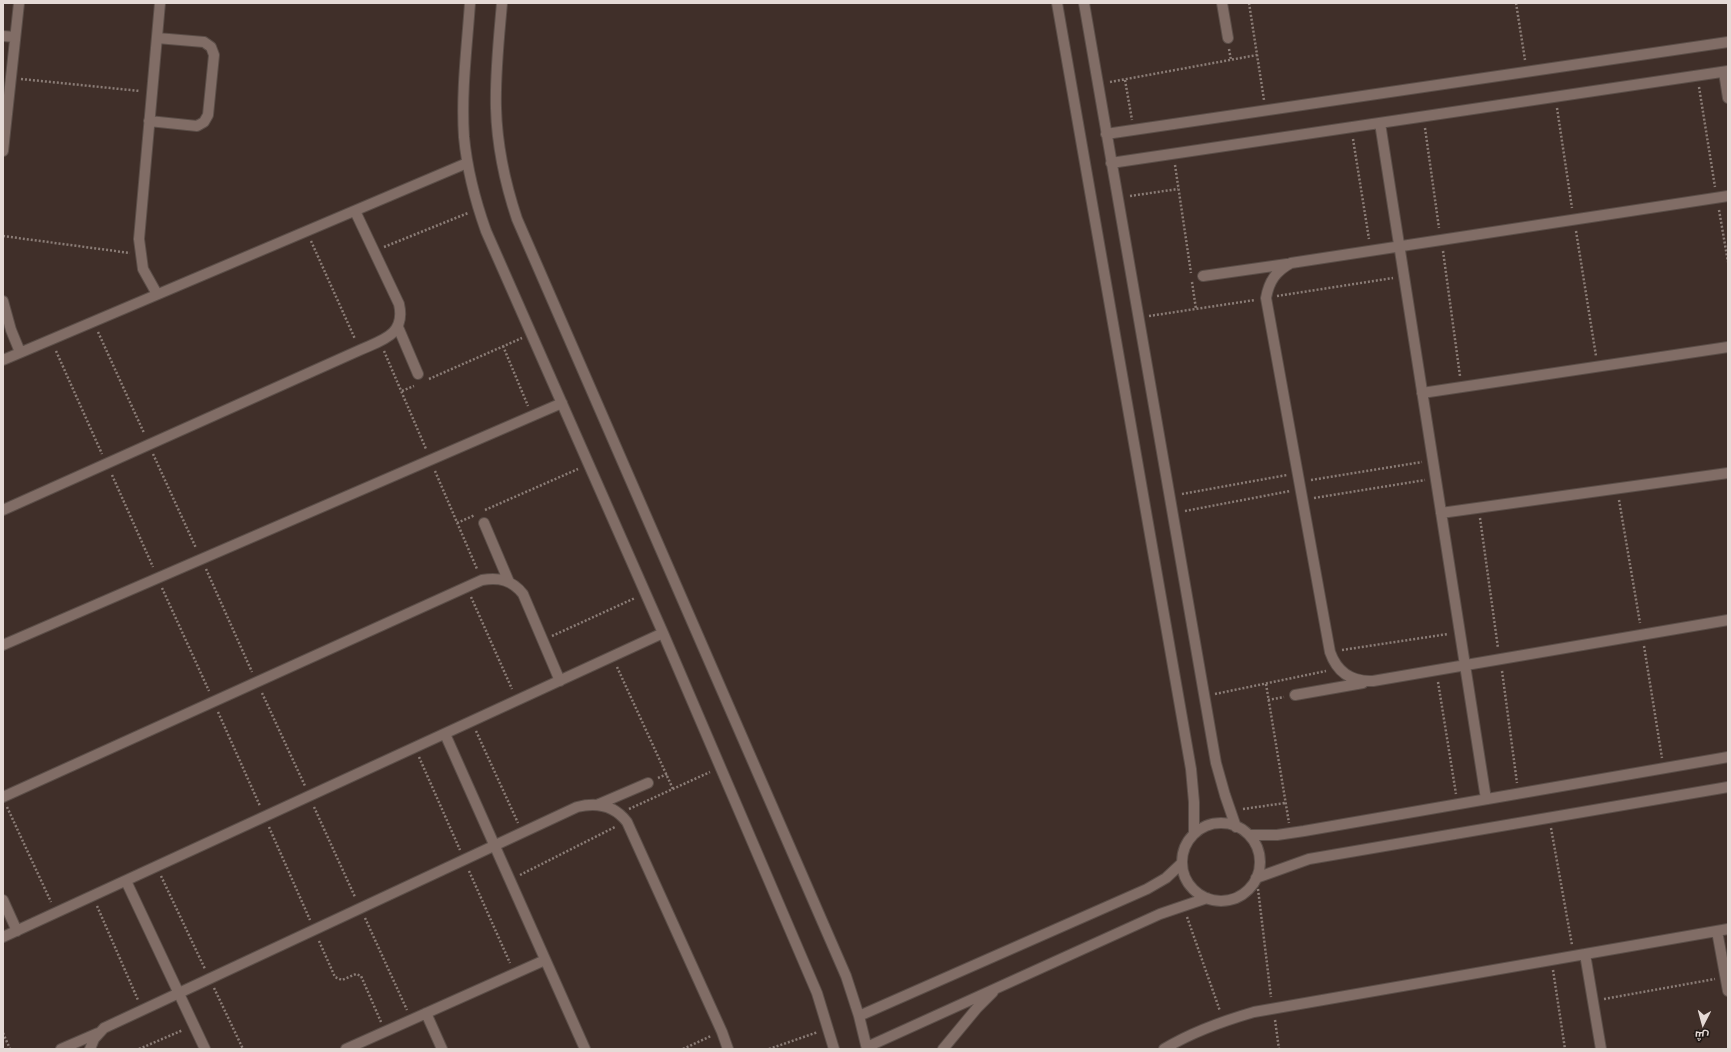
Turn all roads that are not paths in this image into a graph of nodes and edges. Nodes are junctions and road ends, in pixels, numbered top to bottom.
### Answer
1 (19, 3) edge
2 (160, 3) edge
3 (470, 3) edge
4 (502, 3) edge
5 (1056, 3) edge
6 (1084, 3) edge
7 (1222, 3) edge
8 (3, 36) edge
9 (15, 37) junction
10 (157, 38) junction
11 (1228, 38) dead end
12 (1728, 42) edge
13 (1726, 72) edge
14 (1728, 98) edge
15 (150, 121) junction
16 (1380, 123) junction
17 (1106, 134) junction
18 (3, 151) edge
19 (467, 163) junction
20 (1111, 163) junction
21 (1728, 196) edge
22 (355, 211) junction
23 (1399, 247) junction
24 (1291, 263) junction
25 (1202, 276) dead end
26 (157, 294) junction
27 (3, 301) edge
28 (398, 327) junction
29 (1728, 347) edge
30 (20, 352) junction
31 (3, 360) edge
32 (420, 378) road end
33 (1422, 393) junction
34 (562, 403) junction
35 (1728, 473) edge
36 (3, 510) edge
37 (1441, 513) junction
38 (484, 523) dead end
39 (509, 582) junction
40 (1728, 620) edge
41 (663, 634) junction
42 (3, 645) edge
43 (1465, 665) junction
44 (560, 681) junction
45 (1372, 681) junction
46 (1295, 695) road end
47 (445, 734) junction
48 (1728, 757) edge
49 (648, 782) dead end
50 (1728, 787) edge
51 (3, 797) edge
52 (1486, 799) junction
53 (599, 804) junction
54 (1236, 827) junction
55 (1194, 834) junction
56 (1248, 835) junction
57 (495, 845) junction
58 (1182, 863) junction
59 (1256, 878) junction
60 (126, 881) junction
61 (1207, 898) junction
62 (3, 900) edge
63 (1728, 929) edge
64 (17, 931) junction
65 (1718, 931) junction
66 (3, 937) edge
67 (1586, 954) junction
68 (546, 960) junction
69 (998, 987) junction
70 (1728, 991) edge
71 (179, 993) junction
72 (426, 1013) junction
73 (859, 1016) junction
74 (98, 1033) junction
75 (867, 1048) edge
76 (61, 1049) edge
77 (90, 1049) edge
78 (205, 1049) edge
79 (347, 1049) edge
80 (442, 1049) edge
81 (585, 1049) edge
82 (728, 1049) edge
83 (834, 1049) edge
84 (943, 1049) edge
85 (1164, 1049) edge
86 (1601, 1049) edge

1 - 9 street
2 - 10 street
3 - 19 street
4 - 73 street
5 - 55 street
6 - 17 street
7 - 11 street
8 - 9 street
9 - 18 street
10 - 15 street
10 - 15 street
12 - 17 street
13 - 14 street
13 - 16 street
15 - 26 street
16 - 20 street
16 - 23 street
17 - 20 street
19 - 22 street
19 - 34 street
20 - 54 street
21 - 23 street
22 - 26 street
22 - 28 street
23 - 24 street
23 - 33 street
24 - 25 street
24 - 45 street
26 - 30 street
27 - 30 street
28 - 32 street
28 - 36 street
29 - 33 street
30 - 31 street
33 - 37 street
34 - 41 street
34 - 42 street
35 - 37 street
37 - 43 street
38 - 39 street
39 - 44 street
39 - 51 street
40 - 43 street
41 - 44 street
41 - 83 street
43 - 45 street
43 - 52 street
44 - 47 street
45 - 46 street
47 - 57 street
47 - 60 street
48 - 52 street
49 - 53 street
50 - 59 street
52 - 56 street
53 - 57 street
53 - 82 street
54 - 55 street
54 - 56 street
55 - 58 street
56 - 59 street
57 - 68 street
57 - 71 street
58 - 61 street
58 - 73 street
59 - 61 street
60 - 64 street
60 - 71 street
61 - 69 street
62 - 64 street
63 - 65 street
64 - 66 street
65 - 67 street
65 - 70 street
67 - 85 street
67 - 86 street
68 - 72 street
68 - 81 street
69 - 75 street
69 - 84 street
71 - 74 street
71 - 78 street
72 - 79 street
72 - 80 street
73 - 75 street
74 - 76 street
74 - 77 street

